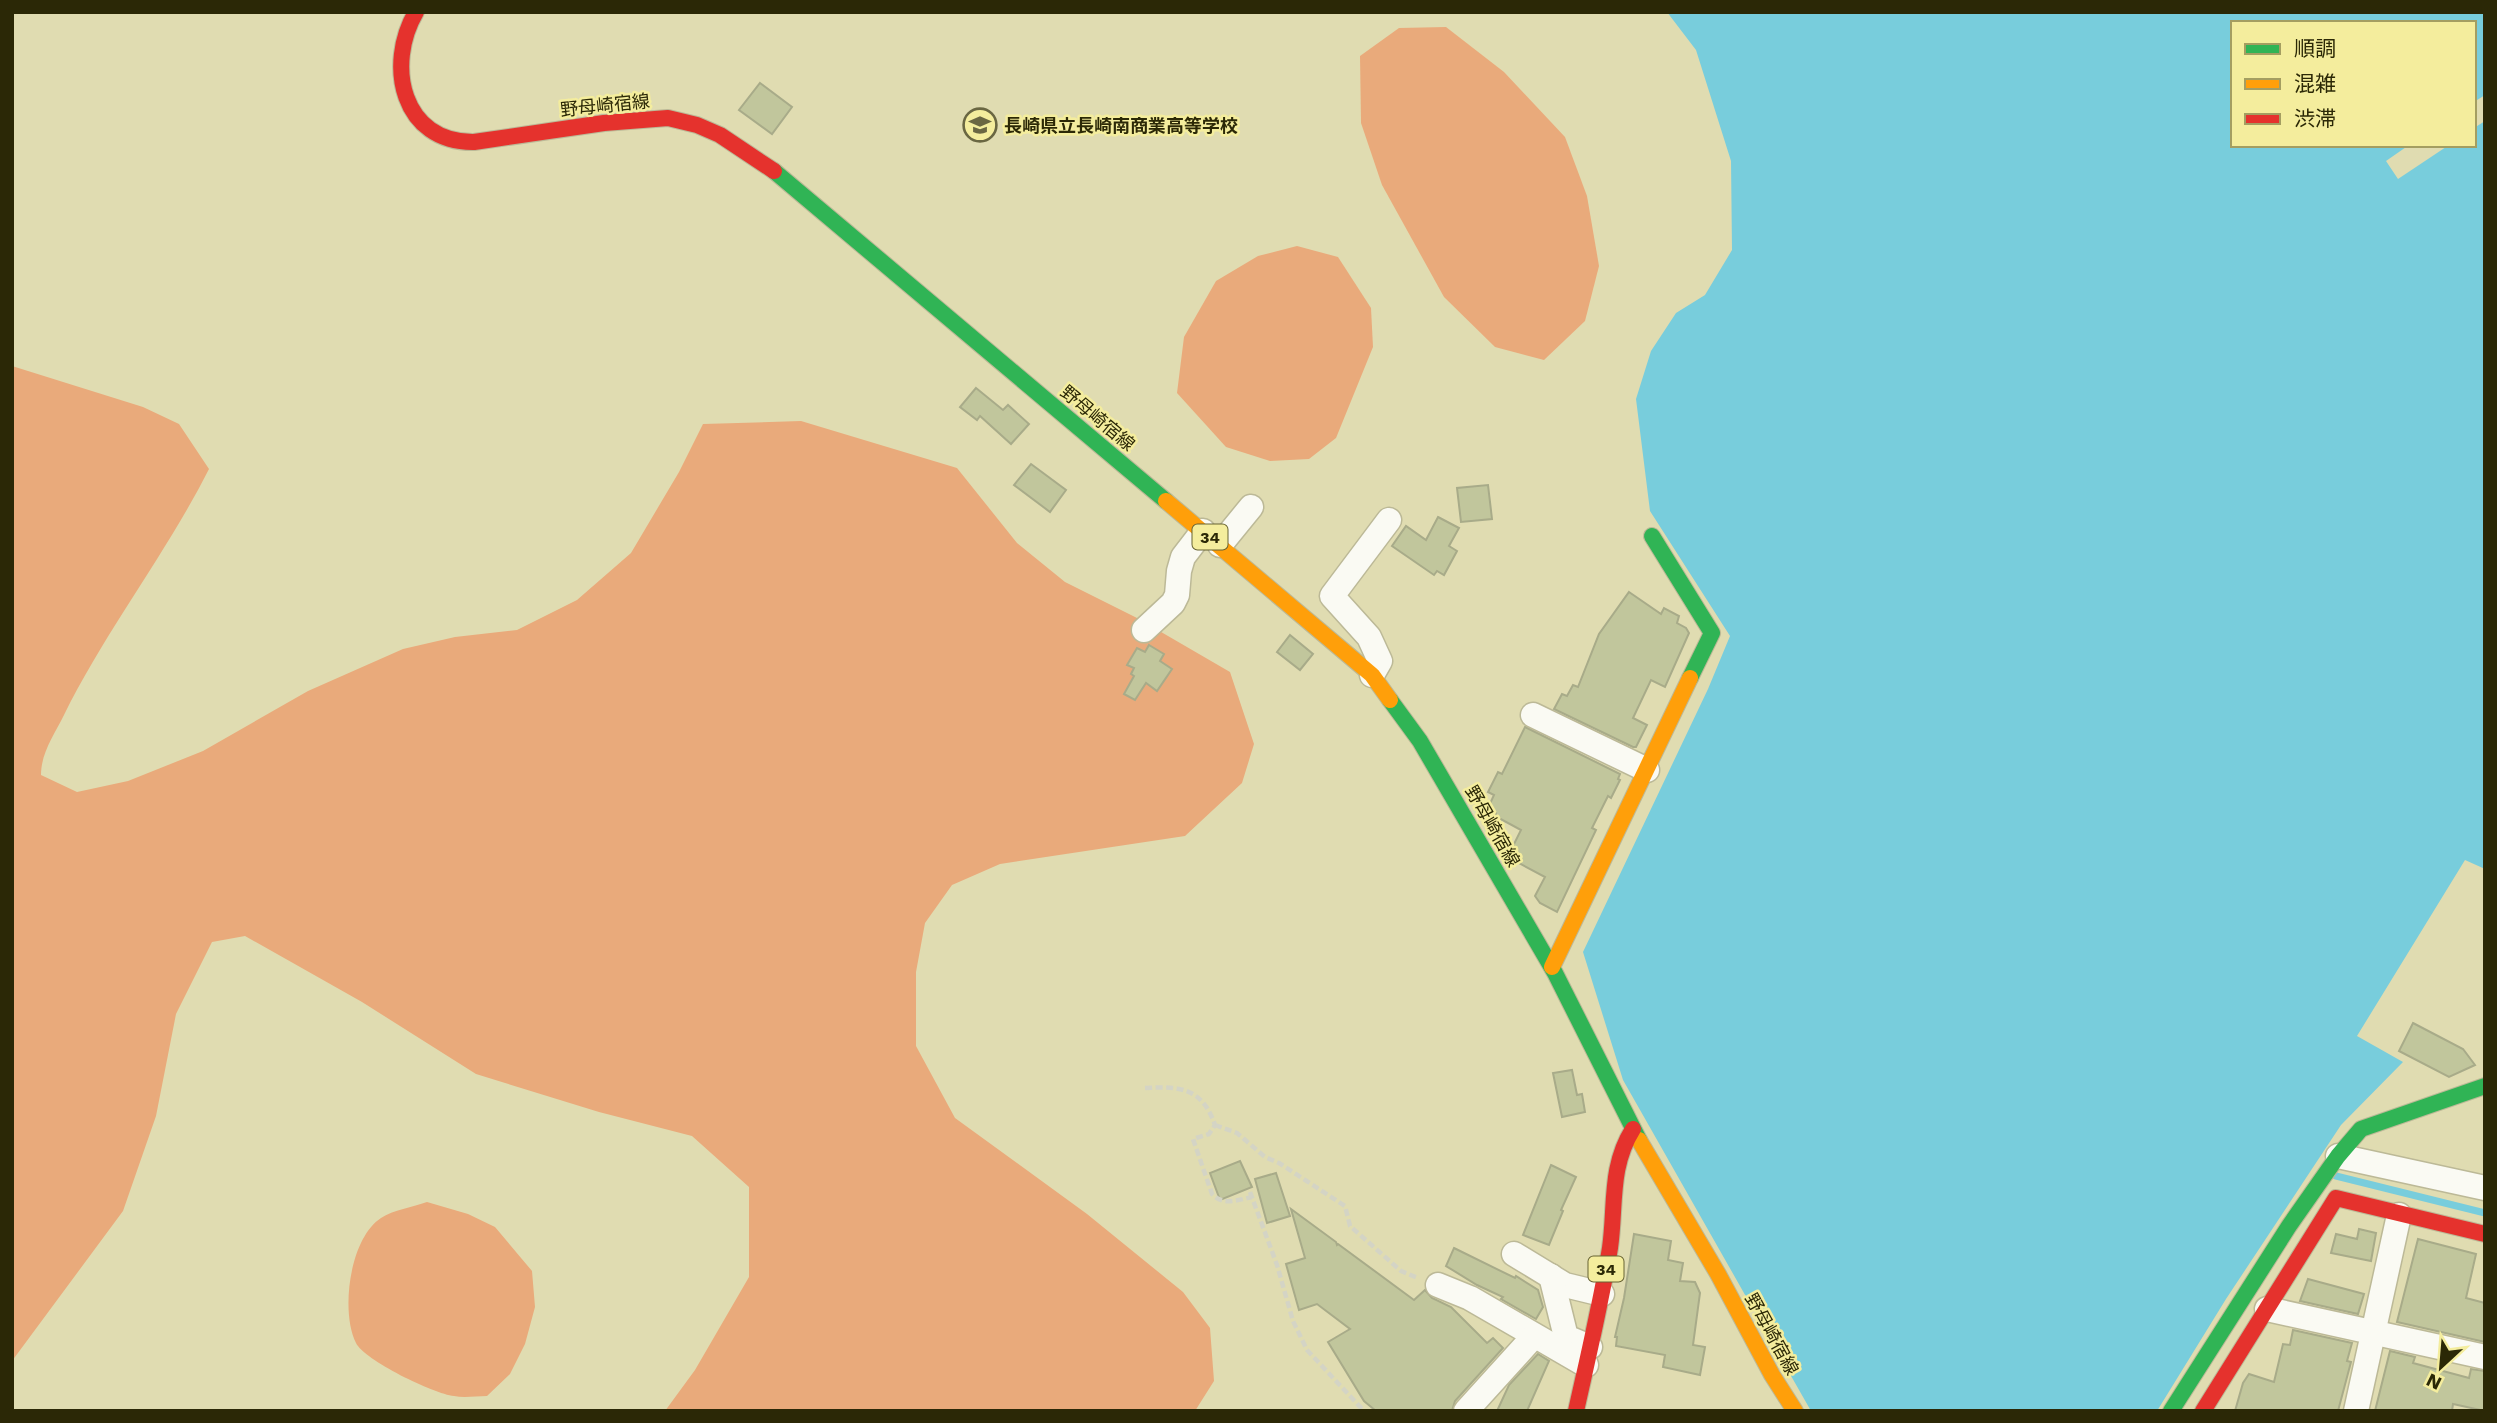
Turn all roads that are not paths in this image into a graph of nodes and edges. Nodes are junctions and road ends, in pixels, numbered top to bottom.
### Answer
1 (416, 12) edge
2 (1251, 507) dead end
3 (1389, 520) dead end
4 (1652, 536) dead end
5 (1212, 538) junction
6 (1144, 630) dead end
7 (1372, 675) junction
8 (1533, 715) dead end
9 (1647, 770) junction
10 (1552, 967) junction
11 (2485, 1086) edge
12 (1633, 1129) junction
13 (2338, 1156) junction
14 (2485, 1188) edge
15 (2399, 1215) junction
16 (2485, 1234) edge
17 (1514, 1254) dead end
18 (1551, 1276) junction
19 (1438, 1285) road end
20 (1602, 1294) junction
21 (2267, 1309) junction
22 (2374, 1333) junction
23 (1534, 1336) junction
24 (1588, 1356) junction
25 (2485, 1357) edge
26 (1466, 1411) edge
27 (1576, 1411) edge
28 (1795, 1411) edge
29 (2171, 1411) edge
30 (2203, 1411) edge
31 (2356, 1411) edge

1 - 5 main road, 野母崎宿線 / 34
2 - 5 street
3 - 7 street
4 - 9 main road
5 - 6 street
5 - 7 main road, 野母崎宿線 / 34
7 - 10 main road, 野母崎宿線 / 34
8 - 9 street
9 - 10 main road
10 - 12 main road, 野母崎宿線 / 34
11 - 13 main road
12 - 20 main road, 34
12 - 28 main road, 野母崎宿線 / 34
13 - 14 street
13 - 29 main road
15 - 16 main road
15 - 21 main road
15 - 22 street
17 - 18 street
18 - 20 street
18 - 24 street
19 - 23 street
20 - 24 main road, 34
21 - 22 street
21 - 30 main road
22 - 25 street
22 - 31 street
23 - 24 street
23 - 26 street
24 - 27 main road, 34

